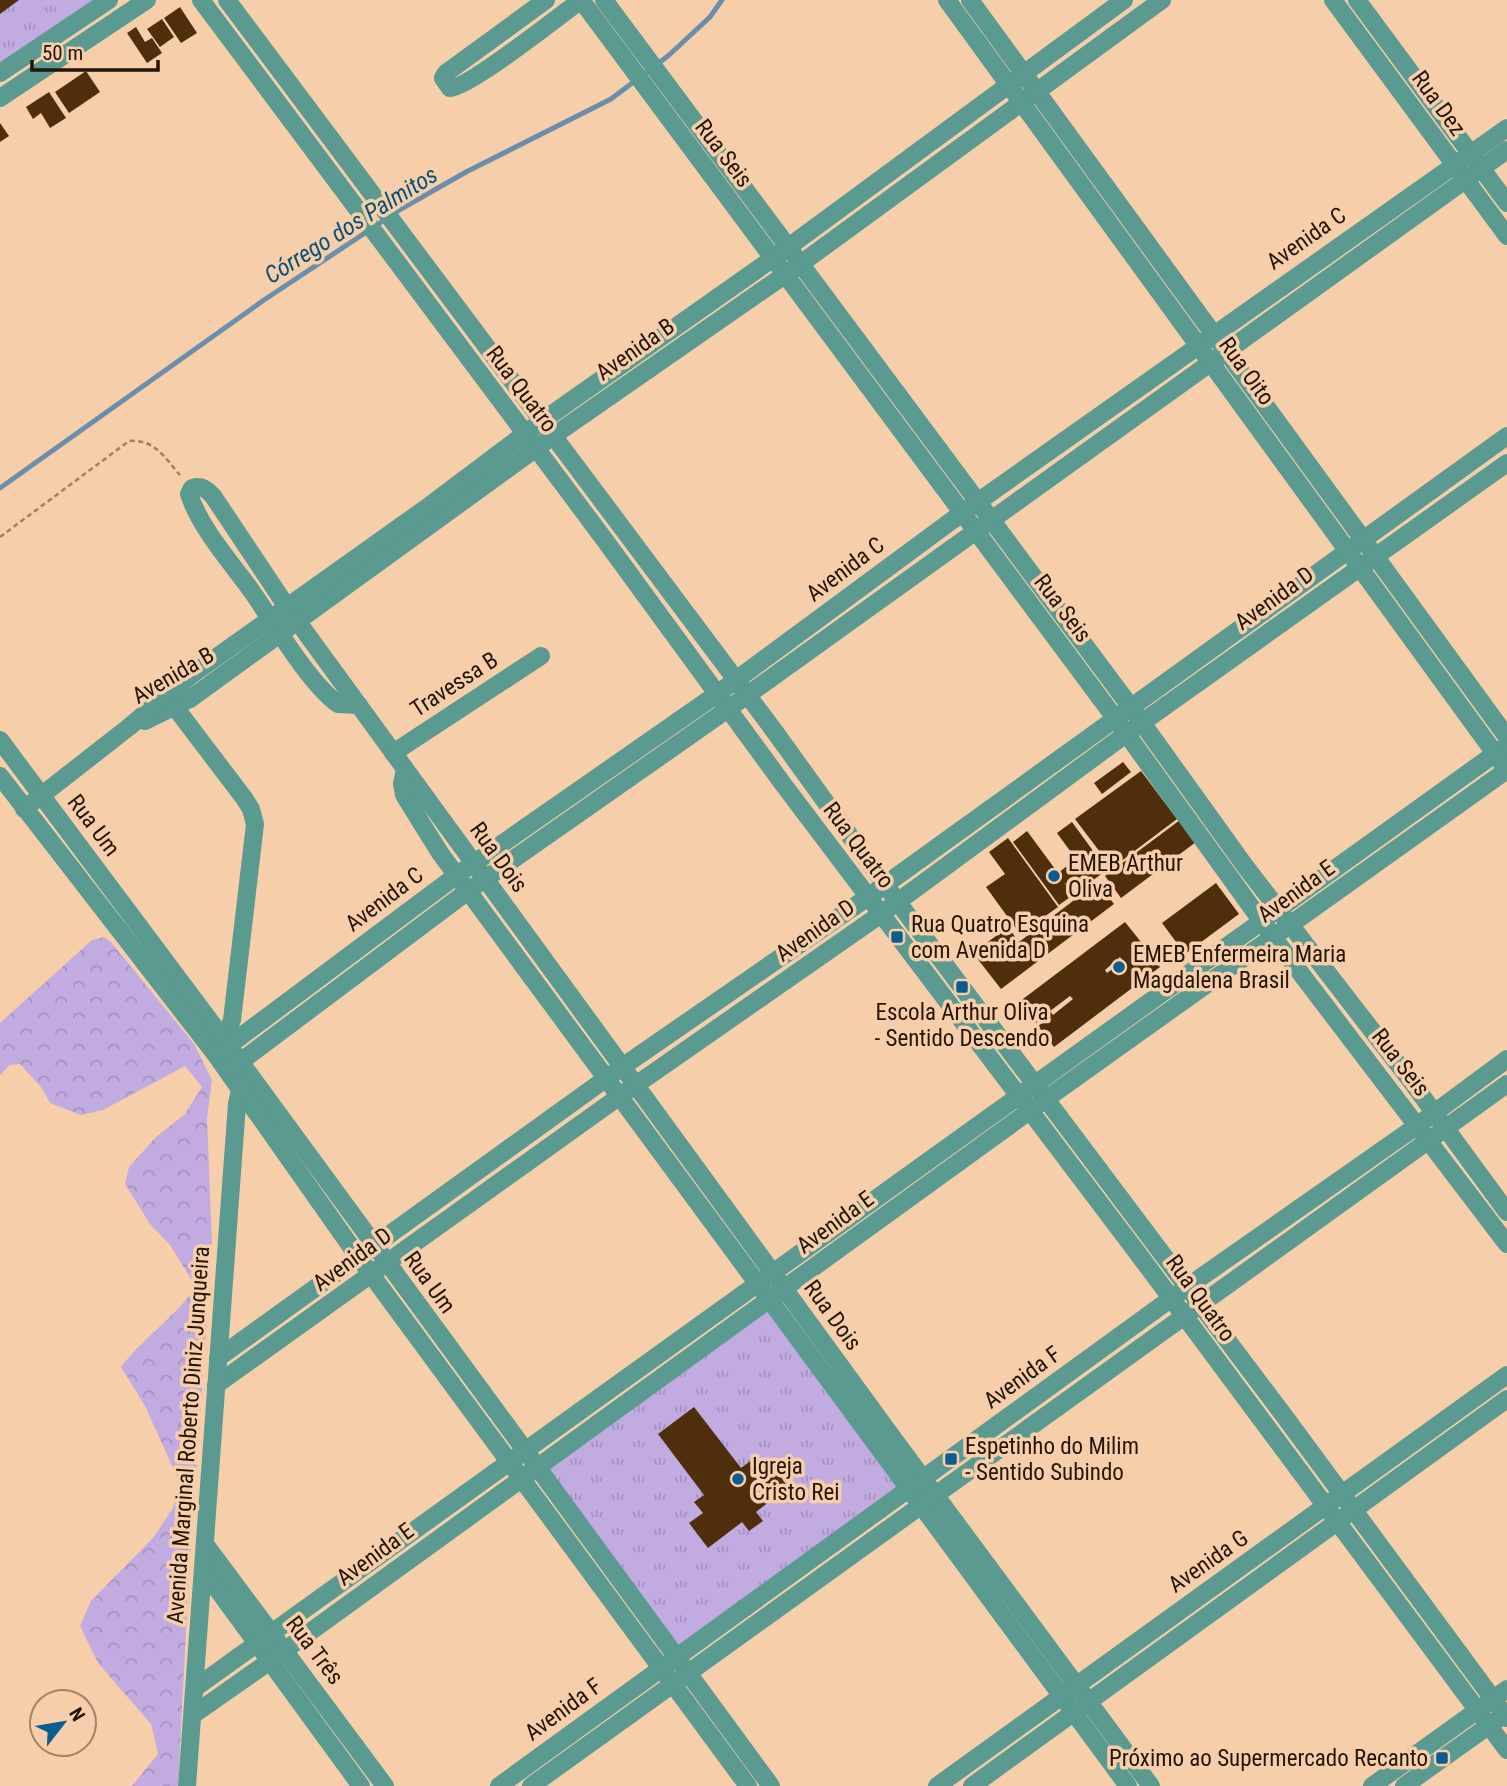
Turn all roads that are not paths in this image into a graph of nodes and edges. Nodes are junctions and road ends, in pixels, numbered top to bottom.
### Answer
1 (109, 0) edge
2 (147, 0) edge
3 (201, 0) edge
4 (227, 0) edge
5 (546, 0) edge
6 (581, 0) edge
7 (604, 0) edge
8 (947, 0) edge
9 (970, 0) edge
10 (1125, 0) edge
11 (1162, 0) edge
12 (1333, 0) edge
13 (1357, 0) edge
14 (0, 73) edge
15 (1023, 74) junction
16 (1008, 85) junction
17 (658, 90) junction
18 (1036, 91) junction
19 (0, 98) edge
20 (1021, 103) junction
21 (1507, 128) edge
22 (337, 149) junction
23 (1507, 150) edge
24 (1476, 161) junction
25 (322, 162) junction
26 (1454, 165) junction
27 (1465, 180) junction
28 (1507, 203) edge
29 (1507, 236) edge
30 (787, 248) junction
31 (772, 259) junction
32 (799, 265) junction
33 (784, 275) junction
34 (1212, 334) junction
35 (1198, 345) junction
36 (1218, 358) junction
37 (628, 360) junction
38 (639, 376) junction
39 (542, 421) junction
40 (525, 434) junction
41 (553, 436) junction
42 (1507, 436) edge
43 (536, 449) junction
44 (1507, 463) edge
45 (978, 502) junction
46 (962, 513) junction
47 (991, 520) junction
48 (975, 531) junction
49 (1363, 541) junction
50 (1348, 551) junction
51 (1375, 557) junction
52 (1360, 568) junction
53 (292, 615) junction
54 (271, 618) junction
55 (810, 626) junction
56 (281, 634) junction
57 (823, 640) junction
58 (541, 656) dead end
59 (741, 688) junction
60 (723, 701) junction
61 (170, 702) junction
62 (359, 705) junction
63 (1130, 706) junction
64 (1115, 718) junction
65 (1142, 723) junction
66 (1126, 734) junction
67 (1507, 737) edge
68 (0, 740) edge
69 (1501, 749) edge
70 (393, 753) junction
71 (405, 769) junction
72 (1507, 770) edge
73 (0, 776) edge
74 (41, 796) junction
75 (24, 808) junction
76 (474, 864) junction
77 (457, 876) junction
78 (485, 880) junction
79 (886, 884) junction
80 (468, 891) junction
81 (868, 897) junction
82 (897, 901) junction
83 (1277, 909) junction
84 (881, 914) junction
85 (1261, 920) junction
86 (1290, 926) junction
87 (1273, 937) junction
88 (220, 1047) junction
89 (1507, 1059) edge
90 (622, 1067) junction
91 (239, 1074) junction
92 (607, 1079) junction
93 (1035, 1084) junction
94 (1507, 1084) edge
95 (635, 1086) junction
96 (620, 1096) junction
97 (1018, 1096) junction
98 (1046, 1100) junction
99 (1030, 1112) junction
100 (1434, 1113) junction
101 (1418, 1125) junction
102 (1445, 1128) junction
103 (1429, 1140) junction
104 (1507, 1212) edge
105 (1507, 1244) edge
106 (375, 1247) junction
107 (359, 1258) junction
108 (387, 1264) junction
109 (372, 1276) junction
110 (765, 1278) junction
111 (1187, 1287) junction
112 (777, 1294) junction
113 (1172, 1300) junction
114 (1200, 1303) junction
115 (1184, 1315) junction
116 (218, 1358) junction
117 (642, 1366) junction
118 (1507, 1375) edge
119 (654, 1383) junction
120 (216, 1385) junction
121 (1507, 1399) edge
122 (524, 1452) junction
123 (1312, 1454) junction
124 (509, 1463) junction
125 (1295, 1467) junction
126 (536, 1468) junction
127 (521, 1479) junction
128 (916, 1484) junction
129 (1343, 1496) junction
130 (928, 1500) junction
131 (451, 1505) junction
132 (1325, 1508) junction
133 (1354, 1510) junction
134 (463, 1521) junction
135 (1337, 1523) junction
136 (205, 1544) junction
137 (204, 1571) junction
138 (1222, 1581) junction
139 (1235, 1596) junction
140 (1434, 1618) junction
141 (1419, 1632) junction
142 (265, 1639) junction
143 (277, 1656) junction
144 (668, 1663) junction
145 (680, 1679) junction
146 (194, 1688) junction
147 (1069, 1690) junction
148 (1500, 1694) edge
149 (1081, 1707) junction
150 (1477, 1710) junction
151 (193, 1715) junction
152 (1506, 1715) edge
153 (1489, 1726) junction
154 (1423, 1749) junction
155 (1507, 1750) edge
156 (1434, 1764) junction
157 (961, 1769) junction
158 (1391, 1780) edge
159 (187, 1786) edge
160 (360, 1786) edge
161 (385, 1786) edge
162 (499, 1786) edge
163 (531, 1786) edge
164 (748, 1786) edge
165 (771, 1786) edge
166 (937, 1786) edge
167 (972, 1786) edge
168 (1128, 1786) edge
169 (1151, 1786) edge
170 (1372, 1786) edge
171 (1404, 1786) edge

1 - 14 street
2 - 19 street
3 - 25 street, Rua Quatro
4 - 22 street, Rua Quatro
5 - 6 street
6 - 17 street, Rua Seis
7 - 17 street, Rua Seis
8 - 16 street, Rua Oito
9 - 15 street, Rua Oito
10 - 15 street, Avenida B
11 - 18 street, Avenida B
12 - 26 street, Rua Dez
13 - 24 street, Rua Dez
15 - 16 street, Avenida B
15 - 18 street, Rua Oito
16 - 20 street, Rua Oito
16 - 30 street, Avenida B
17 - 30 street, Rua Seis
17 - 31 street, Rua Seis
18 - 20 street, Avenida B
18 - 34 street, Rua Oito
20 - 32 street, Avenida B
20 - 35 street, Rua Oito
21 - 24 street, Avenida C
22 - 25 street
22 - 39 street, Rua Quatro
23 - 24 street, Avenida C
24 - 26 street, Avenida C
24 - 27 street, Avenida C
24 - 28 street, Rua Dez
25 - 40 street, Rua Quatro
26 - 27 street, Rua Dez
26 - 34 street, Avenida C
27 - 29 street, Rua Dez
27 - 36 street, Avenida C
30 - 31 street, Avenida B
30 - 32 street, Rua Seis
31 - 33 street, Rua Seis
31 - 37 street, Avenida B
32 - 33 street, Avenida B
32 - 45 street, Rua Seis
33 - 38 street, Avenida B
33 - 46 street, Rua Seis
34 - 35 street, Avenida C
34 - 36 street, Rua Oito
35 - 36 street, Rua Oito
35 - 45 street, Avenida C
36 - 47 street, Avenida C
36 - 49 street, Rua Oito
36 - 50 street, Rua Oito
37 - 38 street
37 - 39 street, Avenida B
38 - 41 street, Avenida B
39 - 40 street, Avenida B
39 - 41 street, Rua Quatro
40 - 43 street, Rua Quatro
40 - 53 street, Avenida B
41 - 43 street, Avenida B
41 - 59 street, Rua Quatro
42 - 49 street, Avenida D
43 - 53 street, Avenida B
43 - 60 street, Rua Quatro
44 - 51 street, Avenida D
45 - 46 street, Avenida C
45 - 47 street, Rua Seis
46 - 48 street, Rua Seis
46 - 55 street, Avenida C
47 - 48 street, Avenida C
47 - 63 street, Rua Seis
48 - 57 street, Avenida C
48 - 64 street, Rua Seis
49 - 50 street, Avenida D
49 - 51 street, Rua Oito
50 - 52 street, Rua Oito
50 - 63 street, Avenida D
51 - 52 street, Avenida D
51 - 67 street, Rua Oito
52 - 65 street, Avenida D
52 - 69 street, Rua Oito
53 - 54 street, Avenida B
53 - 54 street, Rua Dois
53 - 56 street, Avenida B
53 - 62 street, Rua Dois
54 - 56 street
54 - 61 street, Avenida B
55 - 57 street
55 - 59 street, Avenida C
56 - 61 street, Avenida B
56 - 62 street
57 - 59 street, Avenida C
58 - 70 street, Travessa B
59 - 60 street, Avenida C
59 - 79 street, Rua Quatro
60 - 76 street, Avenida C
60 - 78 street, Avenida C
60 - 81 street, Rua Quatro
61 - 74 street, Avenida B
61 - 88 street
62 - 70 street, Rua Dois
63 - 64 street, Avenida D
63 - 65 street, Rua Seis
64 - 66 street, Rua Seis
64 - 79 street, Avenida D
65 - 66 street, Avenida D
65 - 83 street, Rua Seis
66 - 82 street, Avenida D
66 - 85 street, Rua Seis
68 - 74 street, Rua Um
69 - 72 street, Rua Oito
69 - 83 street, Avenida E
70 - 71 street, Rua Dois
71 - 76 street, Rua Dois
71 - 77 street, Rua Dois
72 - 86 street, Avenida E
73 - 75 street, Rua Um
74 - 75 street, Avenida B
74 - 88 street, Rua Um
75 - 88 street, Rua Um
76 - 77 street, Avenida C
76 - 78 street, Rua Dois
77 - 80 street, Rua Dois
77 - 88 street, Avenida C
78 - 80 street, Avenida C
78 - 90 street, Rua Dois
79 - 81 street, Avenida D
79 - 82 street, Rua Quatro
80 - 91 street, Avenida C
80 - 92 street, Rua Dois
81 - 84 street, Rua Quatro
81 - 90 street, Avenida D
82 - 84 street, Avenida D
82 - 93 street, Rua Quatro
83 - 85 street, Avenida E
83 - 86 street, Rua Seis
84 - 95 street, Avenida D
84 - 97 street, Rua Quatro
85 - 87 street, Rua Seis
85 - 93 street, Avenida E
86 - 87 street, Avenida E
86 - 100 street, Rua Seis
87 - 98 street, Avenida E
87 - 101 street, Rua Seis
88 - 91 street, Rua Um
89 - 100 street, Avenida F
90 - 92 street, Avenida D
90 - 95 street, Rua Dois
91 - 106 street, Rua Um
91 - 107 street, Rua Um
91 - 116 street, Avenida Marginal Roberto Diniz Junqueira
92 - 96 street, Rua Dois
92 - 106 street, Avenida D
93 - 97 street, Avenida E
93 - 98 street, Rua Quatro
94 - 102 street, Avenida F
95 - 96 street, Avenida D
95 - 110 street, Rua Dois
96 - 108 street, Avenida D
96 - 110 street, Rua Dois
97 - 99 street, Rua Quatro
97 - 110 street, Avenida E
98 - 99 street, Avenida E
98 - 111 street, Rua Quatro
99 - 112 street, Avenida E
99 - 113 street, Rua Quatro
100 - 101 street, Avenida F
100 - 102 street, Rua Seis
101 - 103 street, Rua Seis
101 - 111 street, Avenida F
102 - 103 street, Avenida F
102 - 104 street, Rua Seis
103 - 105 street, Rua Seis
103 - 114 street, Avenida F
106 - 107 street, Avenida D
106 - 108 street, Rua Um
107 - 109 street, Rua Um
107 - 116 street, Avenida D
108 - 109 street, Avenida D
108 - 122 street, Rua Um
109 - 120 street, Avenida D
109 - 124 street, Rua Um
110 - 112 street, Rua Dois
110 - 117 street, Avenida E
111 - 113 street, Avenida F
111 - 114 street, Rua Quatro
112 - 119 street, Avenida E
112 - 128 street, Rua Dois
113 - 115 street, Rua Quatro
113 - 128 street, Avenida F
114 - 115 street, Avenida F
114 - 123 street, Rua Quatro
115 - 125 street, Rua Quatro
115 - 130 street, Avenida F
116 - 120 street, Avenida Marginal Roberto Diniz Junqueira
117 - 119 street
117 - 122 street, Avenida E
118 - 129 street, Avenida G
119 - 126 street, Avenida E
120 - 136 street, Avenida Marginal Roberto Diniz Junqueira
121 - 133 street, Avenida G
122 - 124 street, Avenida E
122 - 126 street, Rua Um
123 - 125 street
123 - 129 street, Rua Quatro
124 - 127 street, Rua Um
124 - 131 street, Avenida E
125 - 132 street, Rua Quatro
126 - 127 street, Avenida E
126 - 144 street, Rua Um
127 - 134 street, Avenida E
127 - 144 street, Rua Um
128 - 130 street, Rua Dois
128 - 144 street, Avenida F
129 - 132 street, Avenida G
129 - 133 street, Rua Quatro
130 - 145 street, Avenida F
130 - 147 street, Rua Dois
131 - 134 street
131 - 142 street, Avenida E
132 - 135 street, Rua Quatro
132 - 138 street, Avenida G
133 - 135 street, Avenida G
133 - 140 street, Rua Quatro
134 - 143 street, Avenida E
135 - 139 street, Avenida G
135 - 141 street, Rua Quatro
136 - 137 street, Avenida Marginal Roberto Diniz Junqueira
136 - 142 street, Rua Três
137 - 142 street, Rua Três
137 - 146 street, Avenida Marginal Roberto Diniz Junqueira
138 - 139 street
138 - 147 street, Avenida G
139 - 149 street, Avenida G
140 - 141 street
140 - 148 street, Rua Quatro
141 - 150 street, Rua Quatro
142 - 143 street, Rua Três
142 - 146 street, Avenida E
143 - 151 street, Avenida E
143 - 160 street, Rua Três
143 - 161 street, Rua Três
144 - 145 street, Rua Um
144 - 162 street, Avenida F
145 - 163 street, Avenida F
145 - 164 street, Rua Um
145 - 165 street, Rua Um
146 - 151 street, Avenida Marginal Roberto Diniz Junqueira
147 - 149 street, Rua Dois
147 - 157 street, Avenida G
148 - 150 street
148 - 152 street, Rua Quatro
149 - 167 street, Avenida G
149 - 168 street, Rua Dois
149 - 169 street, Rua Dois
150 - 153 street, Rua Quatro
150 - 154 street
151 - 159 street, Avenida Marginal Roberto Diniz Junqueira
152 - 153 street
153 - 155 street, Rua Quatro
153 - 156 street
154 - 156 street
154 - 158 street
156 - 171 street
157 - 166 street, Avenida G
157 - 167 street
158 - 170 street

